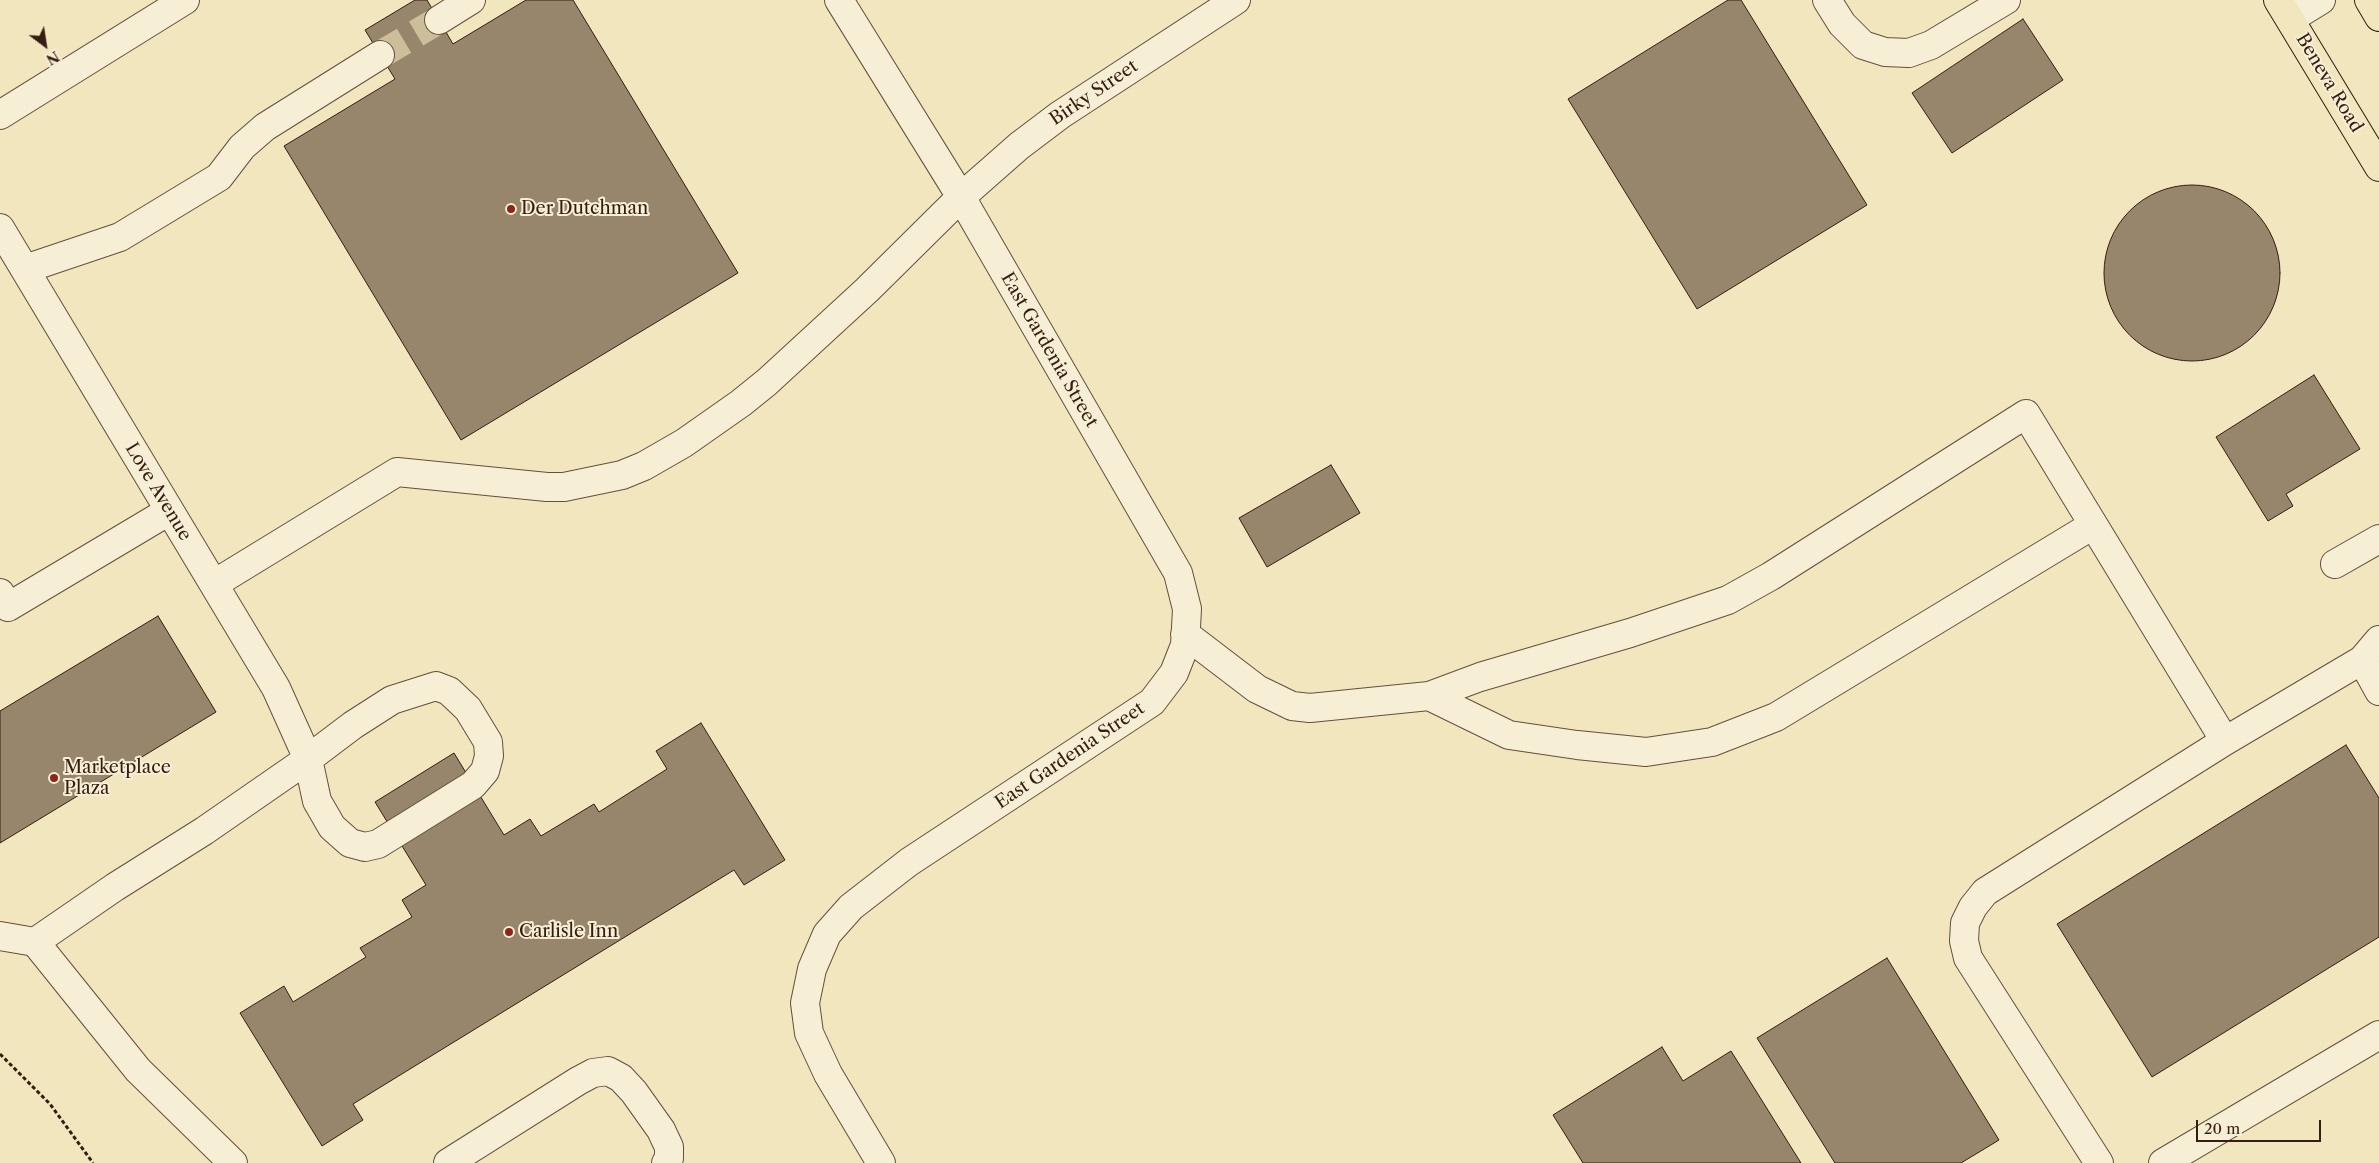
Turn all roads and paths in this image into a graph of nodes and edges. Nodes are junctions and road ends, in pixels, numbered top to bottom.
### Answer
1 (185, 0) edge
2 (471, 0) edge
3 (839, 0) edge
4 (1236, 0) edge
5 (1827, 0) edge
6 (2006, 0) edge
7 (2321, 0) edge
8 (2369, 0) edge
9 (2284, 9) edge
10 (2379, 17) edge
11 (439, 20) tunnel mouth
12 (380, 55) tunnel mouth
13 (0, 115) edge
14 (2379, 167) edge
15 (961, 197) junction
16 (0, 228) edge
17 (26, 269) junction
18 (169, 511) junction
19 (2093, 524) junction
20 (2379, 539) edge
21 (2335, 564) dead end
22 (214, 584) junction
23 (0, 593) edge
24 (1185, 634) junction
25 (2370, 650) edge
26 (2379, 691) edge
27 (1429, 696) junction
28 (2225, 741) junction
29 (308, 759) junction
30 (0, 936) edge
31 (35, 942) junction
32 (2379, 1035) edge
33 (0, 1054) edge
34 (93, 1163) edge
35 (233, 1163) edge
36 (448, 1163) edge
37 (666, 1163) edge
38 (881, 1163) edge
39 (2099, 1163) edge
40 (2164, 1163) edge

1 - 13 street
2 - 11 street
3 - 15 street, East Gardenia Street
4 - 15 street, Birky Street
5 - 6 street
7 - 9 street
8 - 10 main road
9 - 14 main road, Beneva Road
12 - 17 street
15 - 22 street, Birky Street
15 - 24 street, East Gardenia Street
16 - 17 street, Love Avenue
17 - 18 street, Love Avenue
18 - 22 street, Love Avenue
18 - 23 street
19 - 27 street
19 - 27 street
19 - 28 street
20 - 21 street
22 - 29 street, Love Avenue
24 - 27 street
24 - 38 street, East Gardenia Street
25 - 26 street
25 - 28 street
28 - 39 street
29 - 29 street
29 - 31 street
30 - 31 street
31 - 35 street
32 - 40 street
33 - 34 path
36 - 37 street

